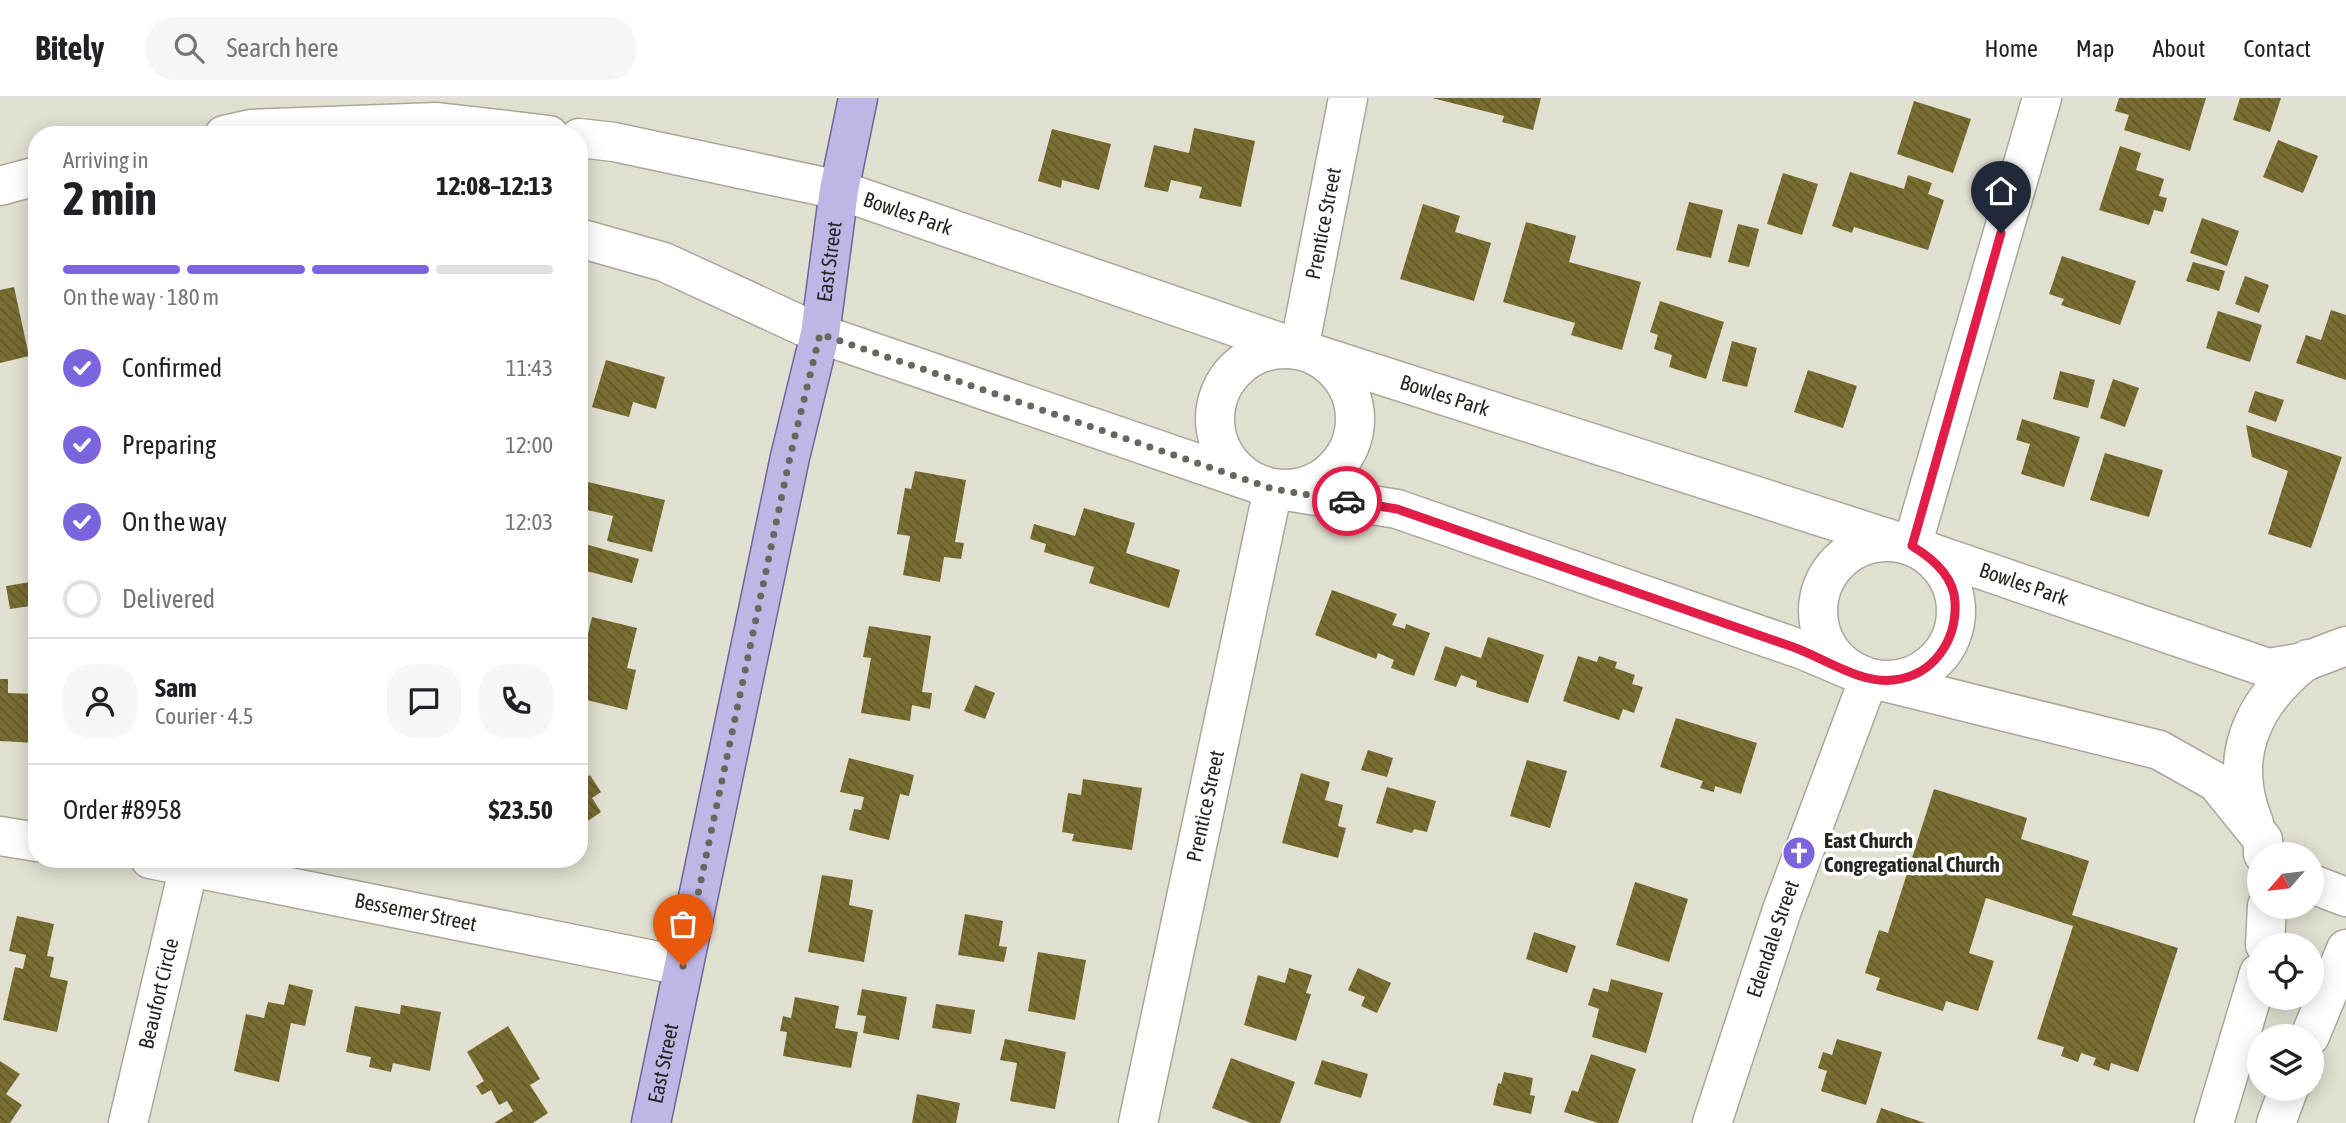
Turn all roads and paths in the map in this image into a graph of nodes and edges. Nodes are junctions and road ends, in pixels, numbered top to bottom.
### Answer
1 (858, 98) edge
2 (1348, 98) edge
3 (2042, 98) edge
4 (344, 126) edge
5 (471, 126) edge
6 (588, 139) edge
7 (839, 190) junction
8 (588, 241) edge
9 (820, 334) junction
10 (1298, 349) junction
11 (1273, 489) junction
12 (1912, 546) junction
13 (2346, 631) edge
14 (2346, 646) edge
15 (2304, 662) junction
16 (1869, 678) junction
17 (0, 836) edge
18 (28, 841) edge
19 (2262, 842) edge
20 (2264, 842) edge
21 (189, 868) edge
22 (199, 868) edge
23 (2324, 889) edge
24 (2346, 897) edge
25 (2346, 949) edge
26 (683, 966) junction
27 (2248, 1010) edge
28 (2315, 1024) edge
29 (2284, 1101) edge
30 (128, 1123) edge
31 (651, 1123) edge
32 (1138, 1123) edge
33 (1712, 1123) edge
34 (2214, 1123) edge
35 (2276, 1123) edge

1 - 7 main road, East Street
2 - 10 street, Prentice Street
3 - 12 street
4 - 5 street
6 - 7 street, Bowles Park
7 - 9 main road, East Street
7 - 10 street, Bowles Park
8 - 9 street, Bowles Park
9 - 11 street, Bowles Park
9 - 26 main road, East Street
10 - 11 street
10 - 11 street
10 - 12 street, Bowles Park
11 - 16 street, Bowles Park
11 - 32 street, Prentice Street
12 - 15 street, Bowles Park
12 - 16 street
12 - 16 street
13 - 15 street
14 - 15 street, Bowles Park
15 - 20 street, Bowles Park
16 - 19 street, Bowles Park
16 - 33 street, Edendale Street
17 - 18 street
21 - 30 street, Beaufort Circle
22 - 26 street, Bessemer Street
23 - 24 street
25 - 28 street
26 - 31 main road, East Street
27 - 34 street
29 - 35 street

